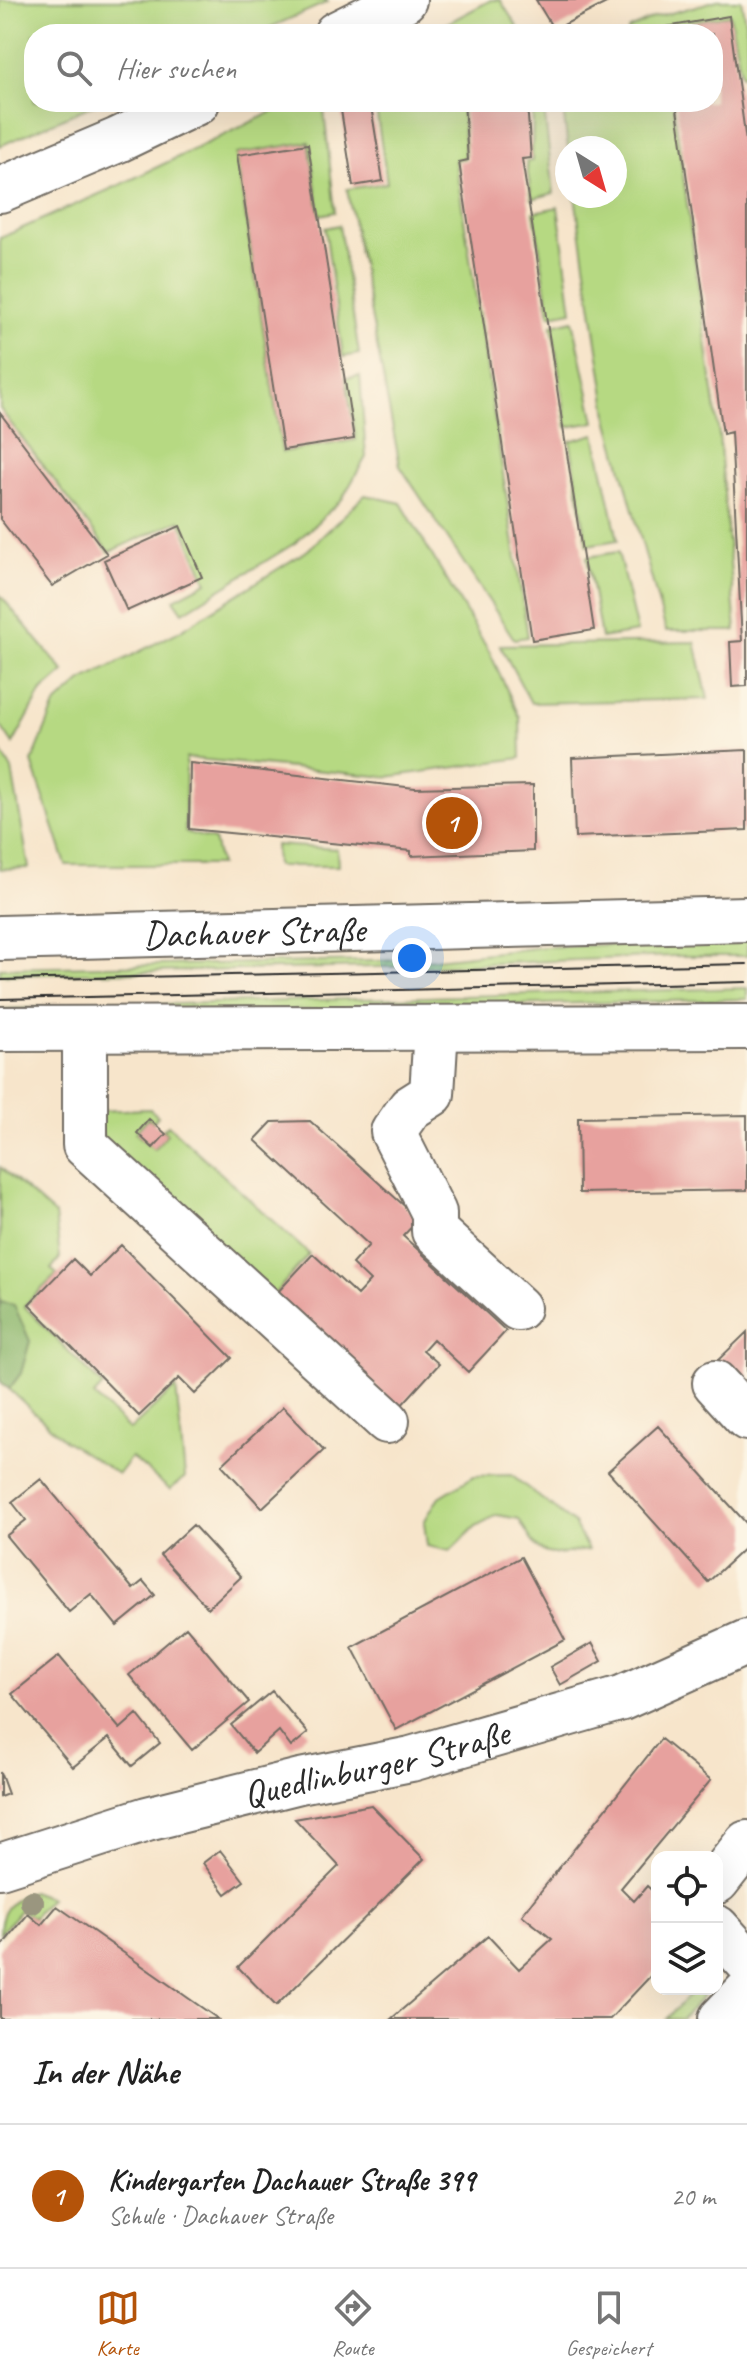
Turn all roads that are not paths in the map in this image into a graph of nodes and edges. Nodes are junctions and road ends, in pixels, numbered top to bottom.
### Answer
1 (404, 0) edge
2 (356, 24) edge
3 (176, 112) edge
4 (0, 190) edge
5 (747, 919) edge
6 (0, 938) edge
7 (747, 1027) edge
8 (436, 1028) junction
9 (0, 1029) edge
10 (85, 1029) junction
11 (518, 1308) dead end
12 (715, 1383) dead end
13 (747, 1418) edge
14 (387, 1421) dead end
15 (747, 1642) edge
16 (747, 1843) edge
17 (0, 1866) edge
18 (723, 1873) edge
19 (747, 1992) edge
20 (721, 2019) edge

1 - 2 main road
3 - 4 main road
5 - 6 main road, Dachauer Straße
7 - 8 main road
8 - 10 main road
8 - 11 main road
9 - 10 main road
10 - 14 main road
12 - 13 main road
15 - 17 main road, Quedlinburger Straße
16 - 18 main road
19 - 20 main road

